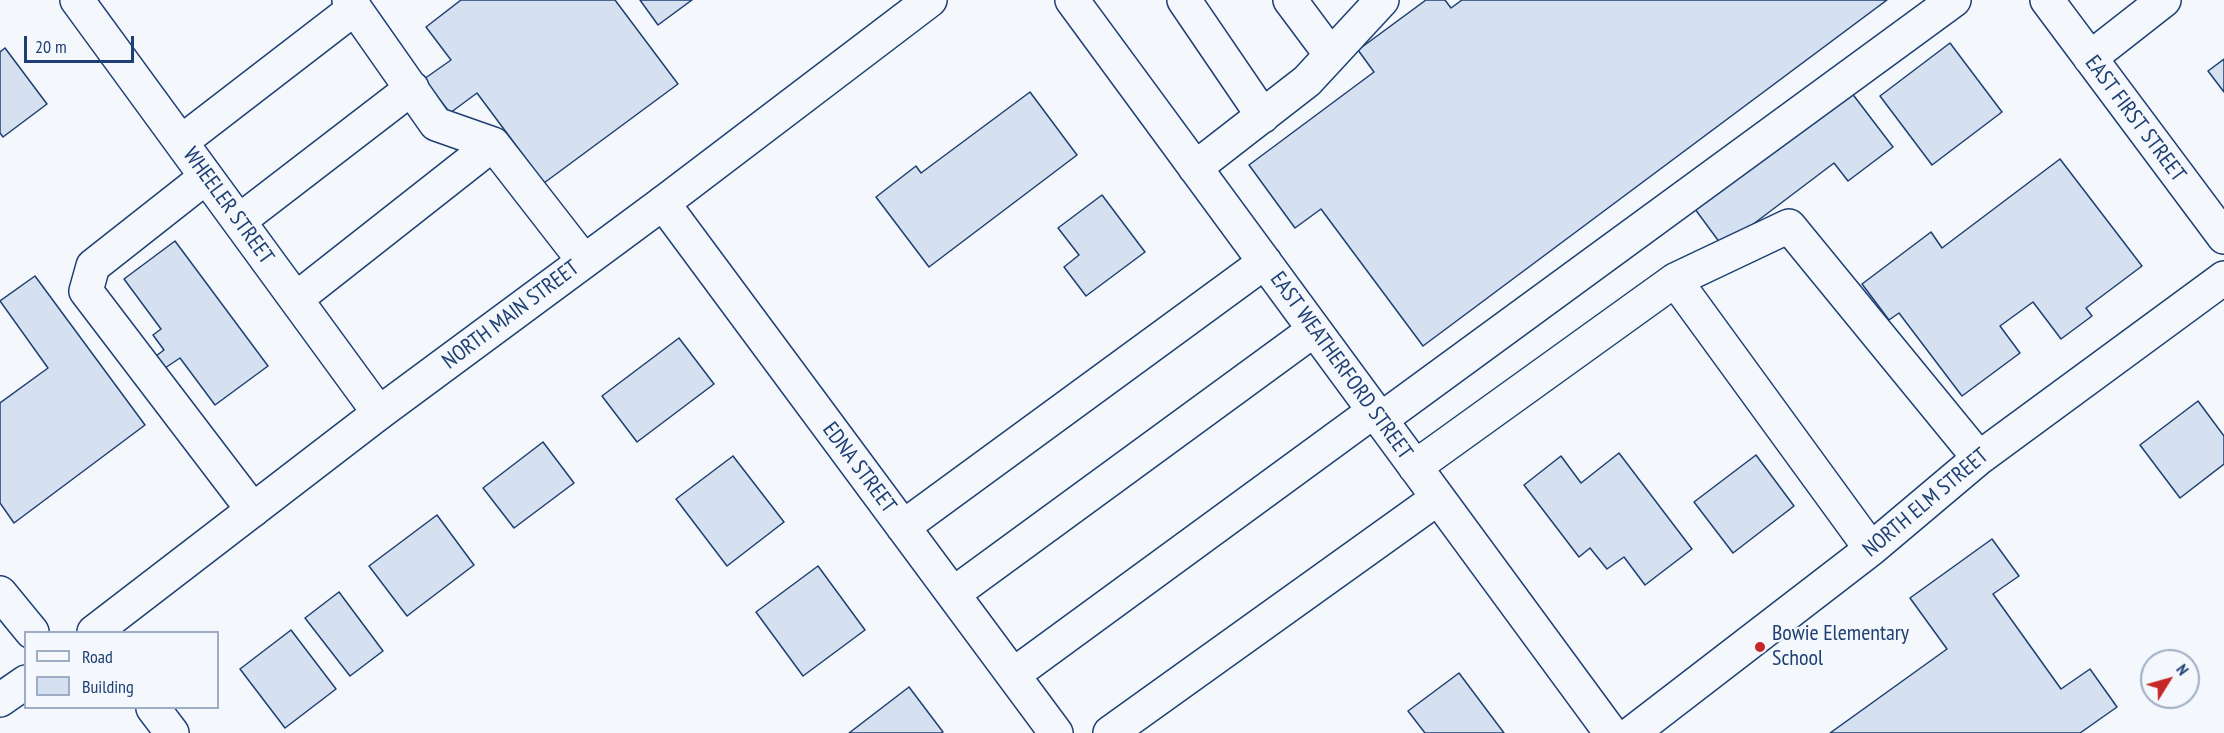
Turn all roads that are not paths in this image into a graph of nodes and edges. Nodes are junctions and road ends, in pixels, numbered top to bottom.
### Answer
1 (930, 0) edge
2 (1072, 0) edge
3 (1184, 0) edge
4 (1290, 0) edge
5 (1382, 0) edge
6 (1954, 0) edge
7 (2047, 0) edge
8 (2164, 0) edge
9 (352, 4) edge
10 (90, 5) edge
11 (1331, 56) junction
12 (2090, 58) junction
13 (412, 88) junction
14 (1263, 116) junction
15 (181, 142) junction
16 (493, 144) junction
17 (1195, 168) junction
18 (206, 177) junction
19 (663, 203) junction
20 (239, 221) junction
21 (2224, 237) edge
22 (584, 261) junction
23 (1265, 262) junction
24 (2224, 278) edge
25 (1675, 280) junction
26 (296, 299) junction
27 (1314, 330) junction
28 (379, 413) junction
29 (1377, 416) junction
30 (1979, 458) junction
31 (1415, 467) junction
32 (1438, 498) junction
33 (253, 510) junction
34 (903, 527) junction
35 (1871, 549) junction
36 (0, 593) edge
37 (953, 594) junction
38 (30, 631) edge
39 (96, 631) edge
40 (1014, 675) junction
41 (24, 683) edge
42 (0, 700) edge
43 (154, 709) edge
44 (172, 733) edge
45 (1056, 733) edge
46 (1110, 733) edge
47 (1611, 733) edge
48 (1632, 733) edge

1 - 19 street, NORTH MAIN STREET
2 - 17 street, EAST WEATHERFORD STREET
3 - 14 street
4 - 11 street
5 - 11 street
6 - 29 street
7 - 12 street, EAST FIRST STREET
8 - 12 street
9 - 13 street
9 - 15 street
10 - 15 street, WHEELER STREET
11 - 14 street
12 - 21 street, EAST FIRST STREET
13 - 16 street
13 - 20 street
14 - 17 street
15 - 18 street, WHEELER STREET
16 - 22 street
16 - 26 street
17 - 23 street, EAST WEATHERFORD STREET
18 - 20 street, WHEELER STREET
18 - 33 street
19 - 22 street, NORTH MAIN STREET
19 - 34 street, EDNA STREET
20 - 26 street, WHEELER STREET
22 - 28 street, NORTH MAIN STREET
23 - 27 street, EAST WEATHERFORD STREET
23 - 34 street
24 - 30 street, NORTH ELM STREET
25 - 30 street
25 - 31 street
25 - 35 street
26 - 28 street, WHEELER STREET
27 - 29 street, EAST WEATHERFORD STREET
27 - 37 street
28 - 33 street, NORTH MAIN STREET
29 - 31 street, EAST WEATHERFORD STREET
29 - 40 street
30 - 35 street, NORTH ELM STREET
31 - 32 street, EAST WEATHERFORD STREET
32 - 46 street
32 - 47 street, EAST WEATHERFORD STREET
33 - 39 street, NORTH MAIN STREET
34 - 37 street, EDNA STREET
35 - 48 street, NORTH ELM STREET
36 - 38 street
37 - 40 street, EDNA STREET
40 - 45 street, EDNA STREET
41 - 42 street
43 - 44 street

